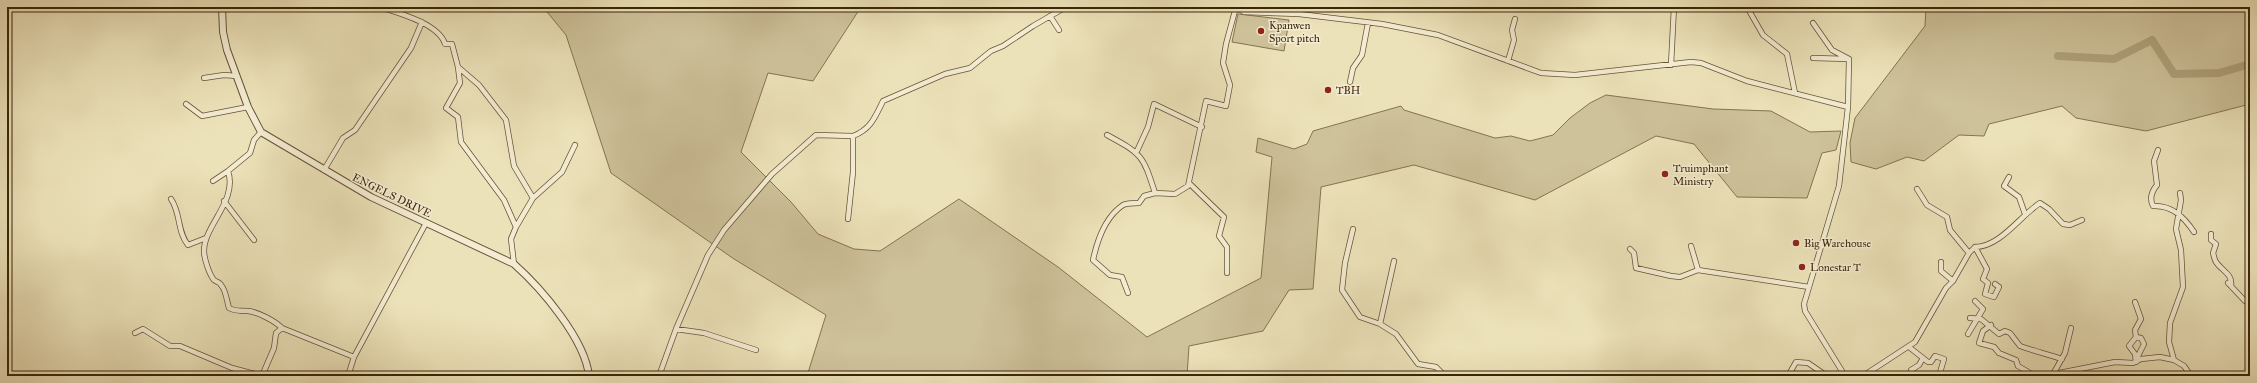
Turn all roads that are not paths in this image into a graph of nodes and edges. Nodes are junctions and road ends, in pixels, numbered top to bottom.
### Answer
1 (222, 7) edge
2 (380, 7) edge
3 (1066, 7) edge
4 (1236, 7) edge
5 (1674, 7) edge
6 (1747, 7) edge
7 (1244, 9) edge
8 (1050, 16) junction
9 (1515, 18) dead end
10 (422, 22) junction
11 (1368, 23) junction
12 (1813, 23) dead end
13 (1059, 30) dead end
14 (1813, 58) dead end
15 (1849, 59) junction
16 (1508, 61) junction
17 (1671, 65) junction
18 (458, 67) junction
19 (237, 76) junction
20 (204, 78) dead end
21 (1350, 82) dead end
22 (1795, 93) junction
23 (186, 104) dead end
24 (248, 107) junction
25 (1848, 108) junction
26 (1202, 127) junction
27 (261, 132) junction
28 (1107, 135) dead end
29 (853, 136) junction
30 (575, 145) dead end
31 (2158, 150) dead end
32 (1137, 152) junction
33 (324, 170) junction
34 (228, 171) junction
35 (2009, 177) dead end
36 (213, 181) dead end
37 (1189, 183) junction
38 (1917, 189) dead end
39 (1155, 193) junction
40 (2180, 193) dead end
41 (533, 198) junction
42 (171, 199) dead end
43 (224, 201) junction
44 (2025, 214) junction
45 (2179, 214) junction
46 (848, 218) dead end
47 (2082, 220) dead end
48 (426, 223) junction
49 (516, 227) junction
50 (1353, 229) dead end
51 (2194, 232) dead end
52 (2211, 234) dead end
53 (206, 238) junction
54 (254, 240) dead end
55 (1691, 246) dead end
56 (1975, 247) junction
57 (1630, 249) dead end
58 (1969, 253) junction
59 (1394, 261) dead end
60 (1941, 262) dead end
61 (514, 264) junction
62 (1698, 270) junction
63 (1227, 273) dead end
64 (1953, 281) junction
65 (1995, 284) dead end
66 (1809, 287) junction
67 (1128, 294) dead end
68 (2250, 300) edge
69 (1975, 301) dead end
70 (2136, 302) dead end
71 (1970, 318) dead end
72 (1978, 319) junction
73 (1380, 324) junction
74 (1991, 325) junction
75 (282, 328) junction
76 (2071, 328) dead end
77 (676, 329) junction
78 (135, 332) dead end
79 (1968, 334) dead end
80 (2136, 337) junction
81 (1910, 347) junction
82 (756, 350) dead end
83 (354, 357) junction
84 (1923, 358) junction
85 (2062, 359) junction
86 (2174, 360) junction
87 (2136, 362) junction
88 (2053, 375) edge
89 (262, 376) edge
90 (348, 376) edge
91 (589, 376) edge
92 (659, 376) edge
93 (1445, 376) edge
94 (1788, 376) edge
95 (1827, 376) edge
96 (1845, 376) edge
97 (1863, 376) edge
98 (1911, 376) edge
99 (1939, 376) edge
100 (2035, 376) edge
101 (2190, 376) edge

1 - 19 street
2 - 10 street
3 - 8 street
4 - 7 street
4 - 26 street
5 - 17 street
6 - 22 street
7 - 11 street
8 - 13 street
8 - 29 street
9 - 16 street
10 - 18 street
10 - 33 street
11 - 16 street
11 - 21 street
12 - 15 street
14 - 15 street
15 - 25 street
16 - 17 street
17 - 22 street
18 - 41 street
18 - 49 street
19 - 20 street
19 - 24 street
22 - 25 street
23 - 24 street
24 - 27 street
25 - 66 street
26 - 32 street
26 - 37 street
27 - 33 street, ENGELS DRIVE
27 - 34 street
28 - 32 street
29 - 46 street
29 - 77 street
30 - 41 street
31 - 45 street
32 - 39 street
33 - 48 street, ENGELS DRIVE
34 - 36 street
34 - 43 street
35 - 44 street
37 - 39 street
37 - 63 street
38 - 58 street
39 - 67 street
40 - 45 street
41 - 49 street
42 - 53 street
43 - 53 street
43 - 54 street
44 - 47 street
44 - 56 street
45 - 51 street
45 - 86 street
48 - 61 street, ENGELS DRIVE
48 - 83 street
49 - 61 street
50 - 73 street
52 - 68 street
53 - 75 street
55 - 62 street
56 - 58 street
56 - 65 street
57 - 62 street
58 - 64 street
59 - 73 street
60 - 64 street
61 - 91 street, ENGELS DRIVE
62 - 66 street
64 - 81 street
66 - 96 street
69 - 72 street
70 - 80 street
71 - 72 street
72 - 74 street
72 - 79 street
73 - 93 street
74 - 85 street
74 - 100 street
75 - 83 street
75 - 89 street
76 - 85 street
77 - 82 street
77 - 92 street
78 - 89 street
80 - 87 street
80 - 87 street
81 - 84 street
81 - 97 street
83 - 90 street
84 - 98 street
84 - 99 street
85 - 88 street
86 - 87 street
86 - 101 street
87 - 88 street
94 - 95 street

